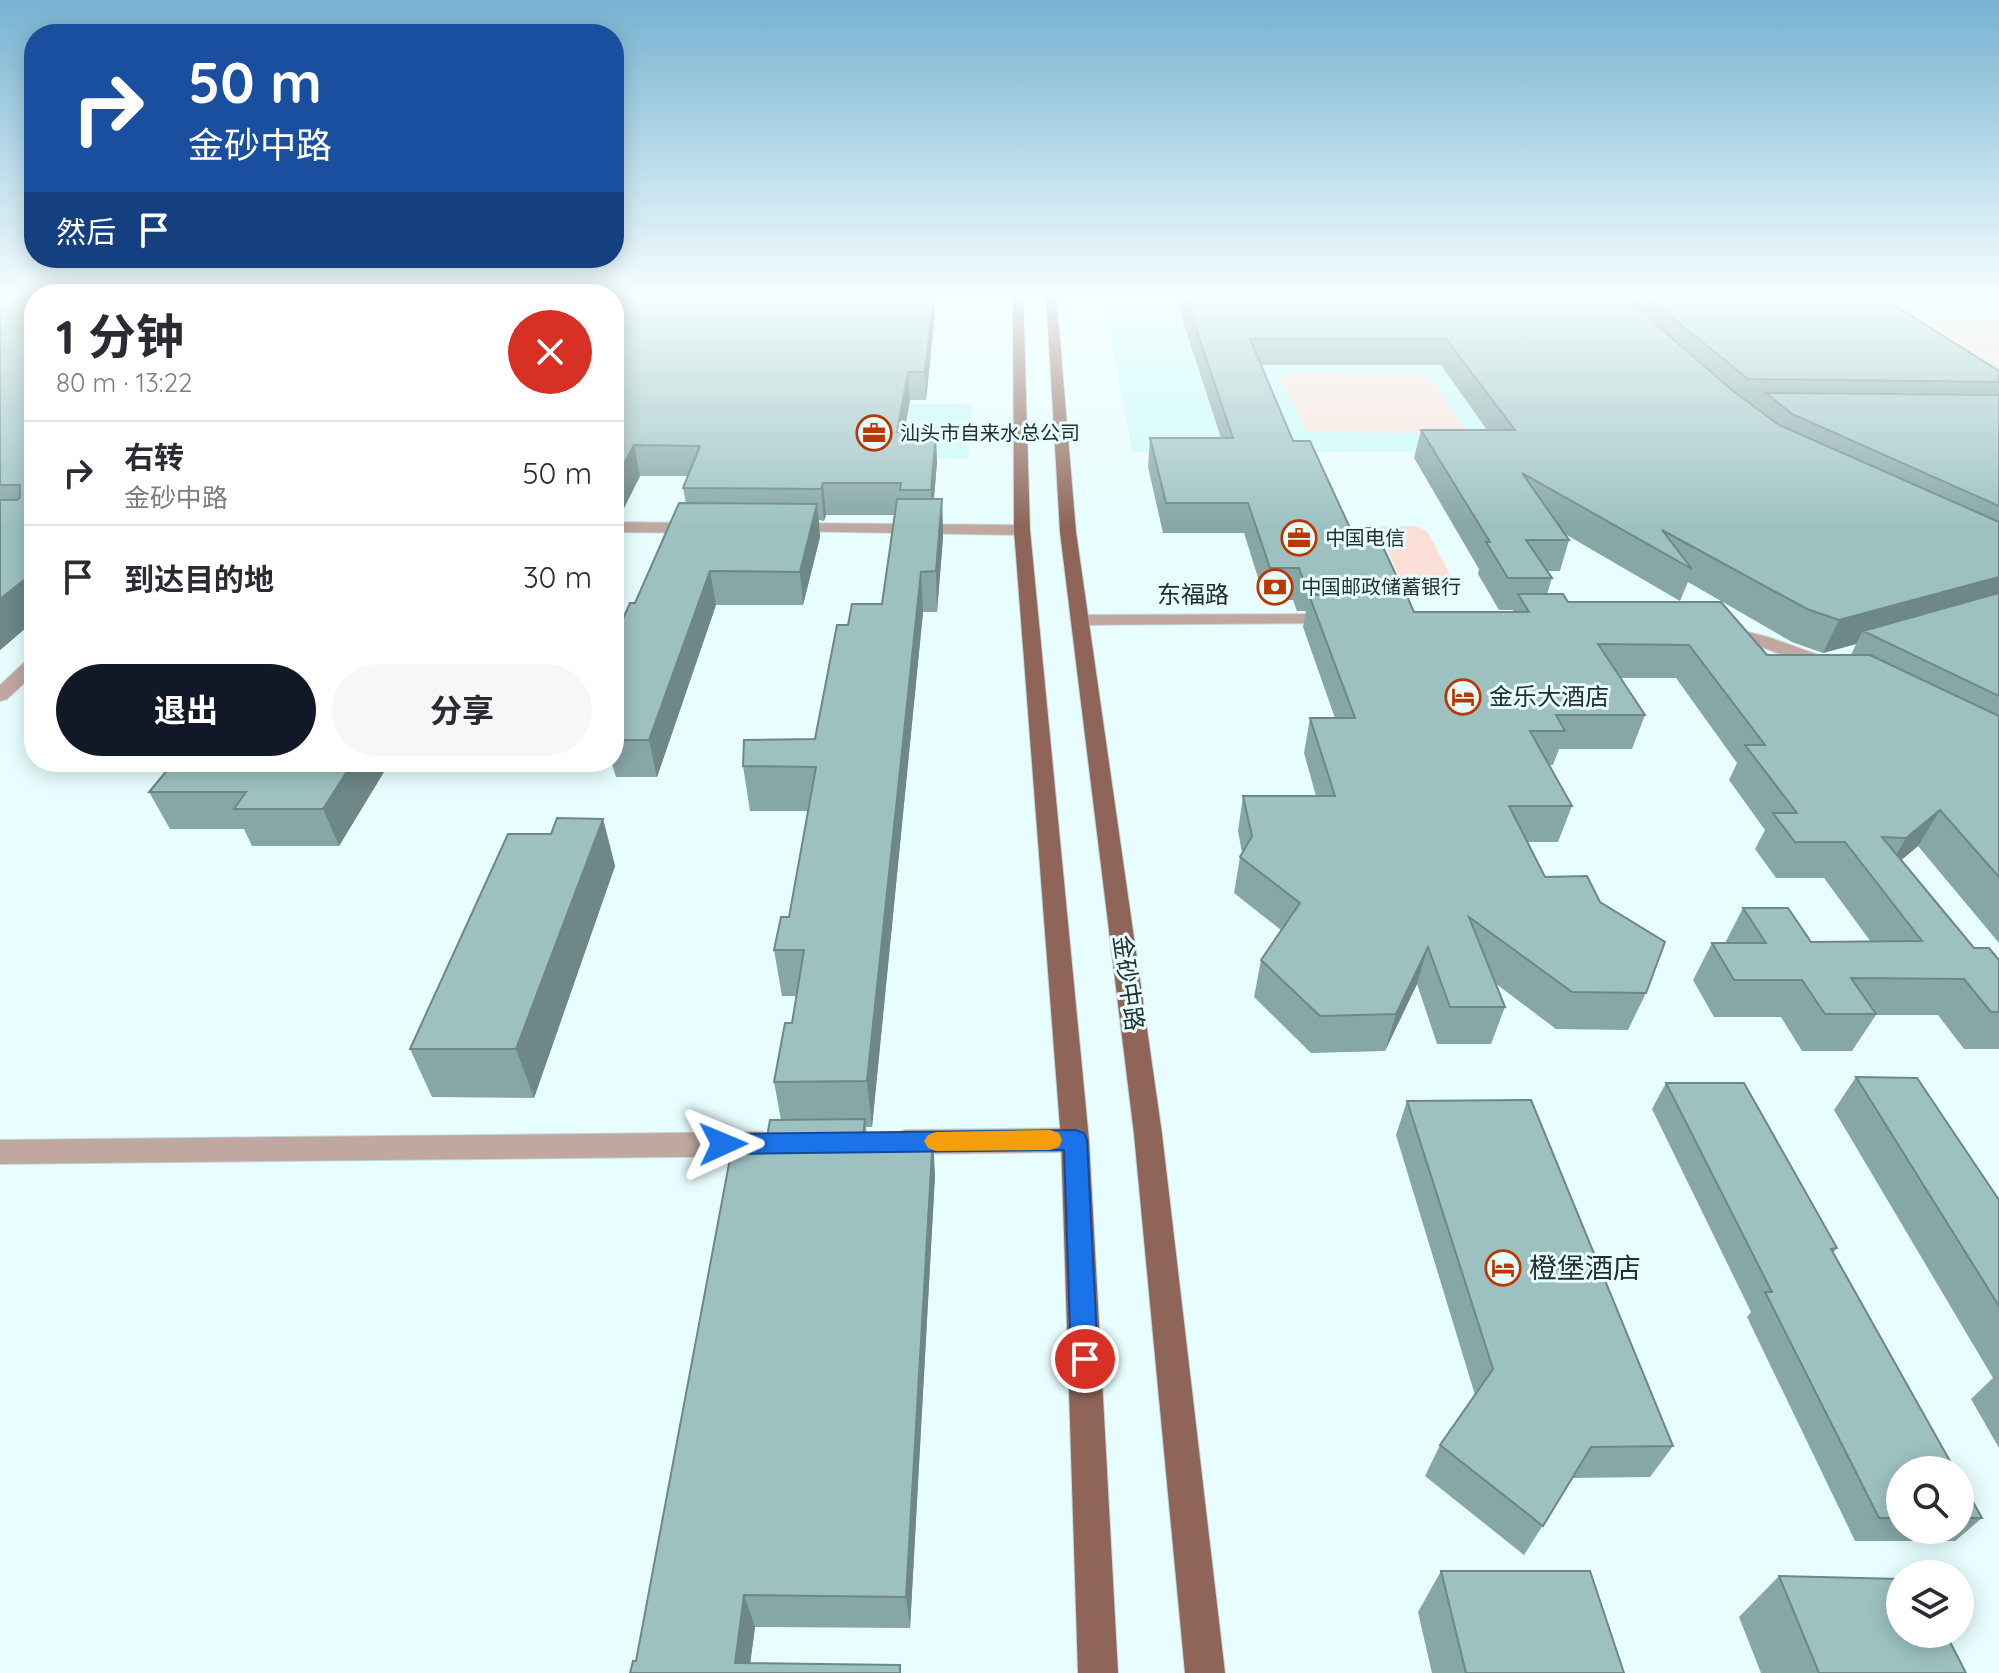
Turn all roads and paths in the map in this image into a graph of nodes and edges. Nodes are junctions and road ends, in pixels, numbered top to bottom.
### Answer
1 (1019, 371) edge
2 (1057, 371) edge
3 (624, 527) edge
4 (708, 528) edge
5 (771, 528) edge
6 (1022, 530) junction
7 (1358, 619) edge
8 (1079, 620) junction
9 (1701, 625) edge
10 (1852, 653) edge
11 (1822, 662) junction
12 (24, 673) edge
13 (1849, 676) edge
14 (0, 695) edge
15 (1075, 1140) junction
16 (883, 1142) edge
17 (787, 1143) edge
18 (0, 1152) edge
19 (1098, 1673) edge
20 (1205, 1673) edge

1 - 6 main road
2 - 8 main road, 金砂中路
3 - 4 street
5 - 6 street
6 - 15 main road
7 - 8 street, 东福路
8 - 20 main road, 金砂中路
9 - 11 street
10 - 11 street
11 - 13 street
12 - 14 street
15 - 16 street
15 - 19 main road
17 - 18 street

